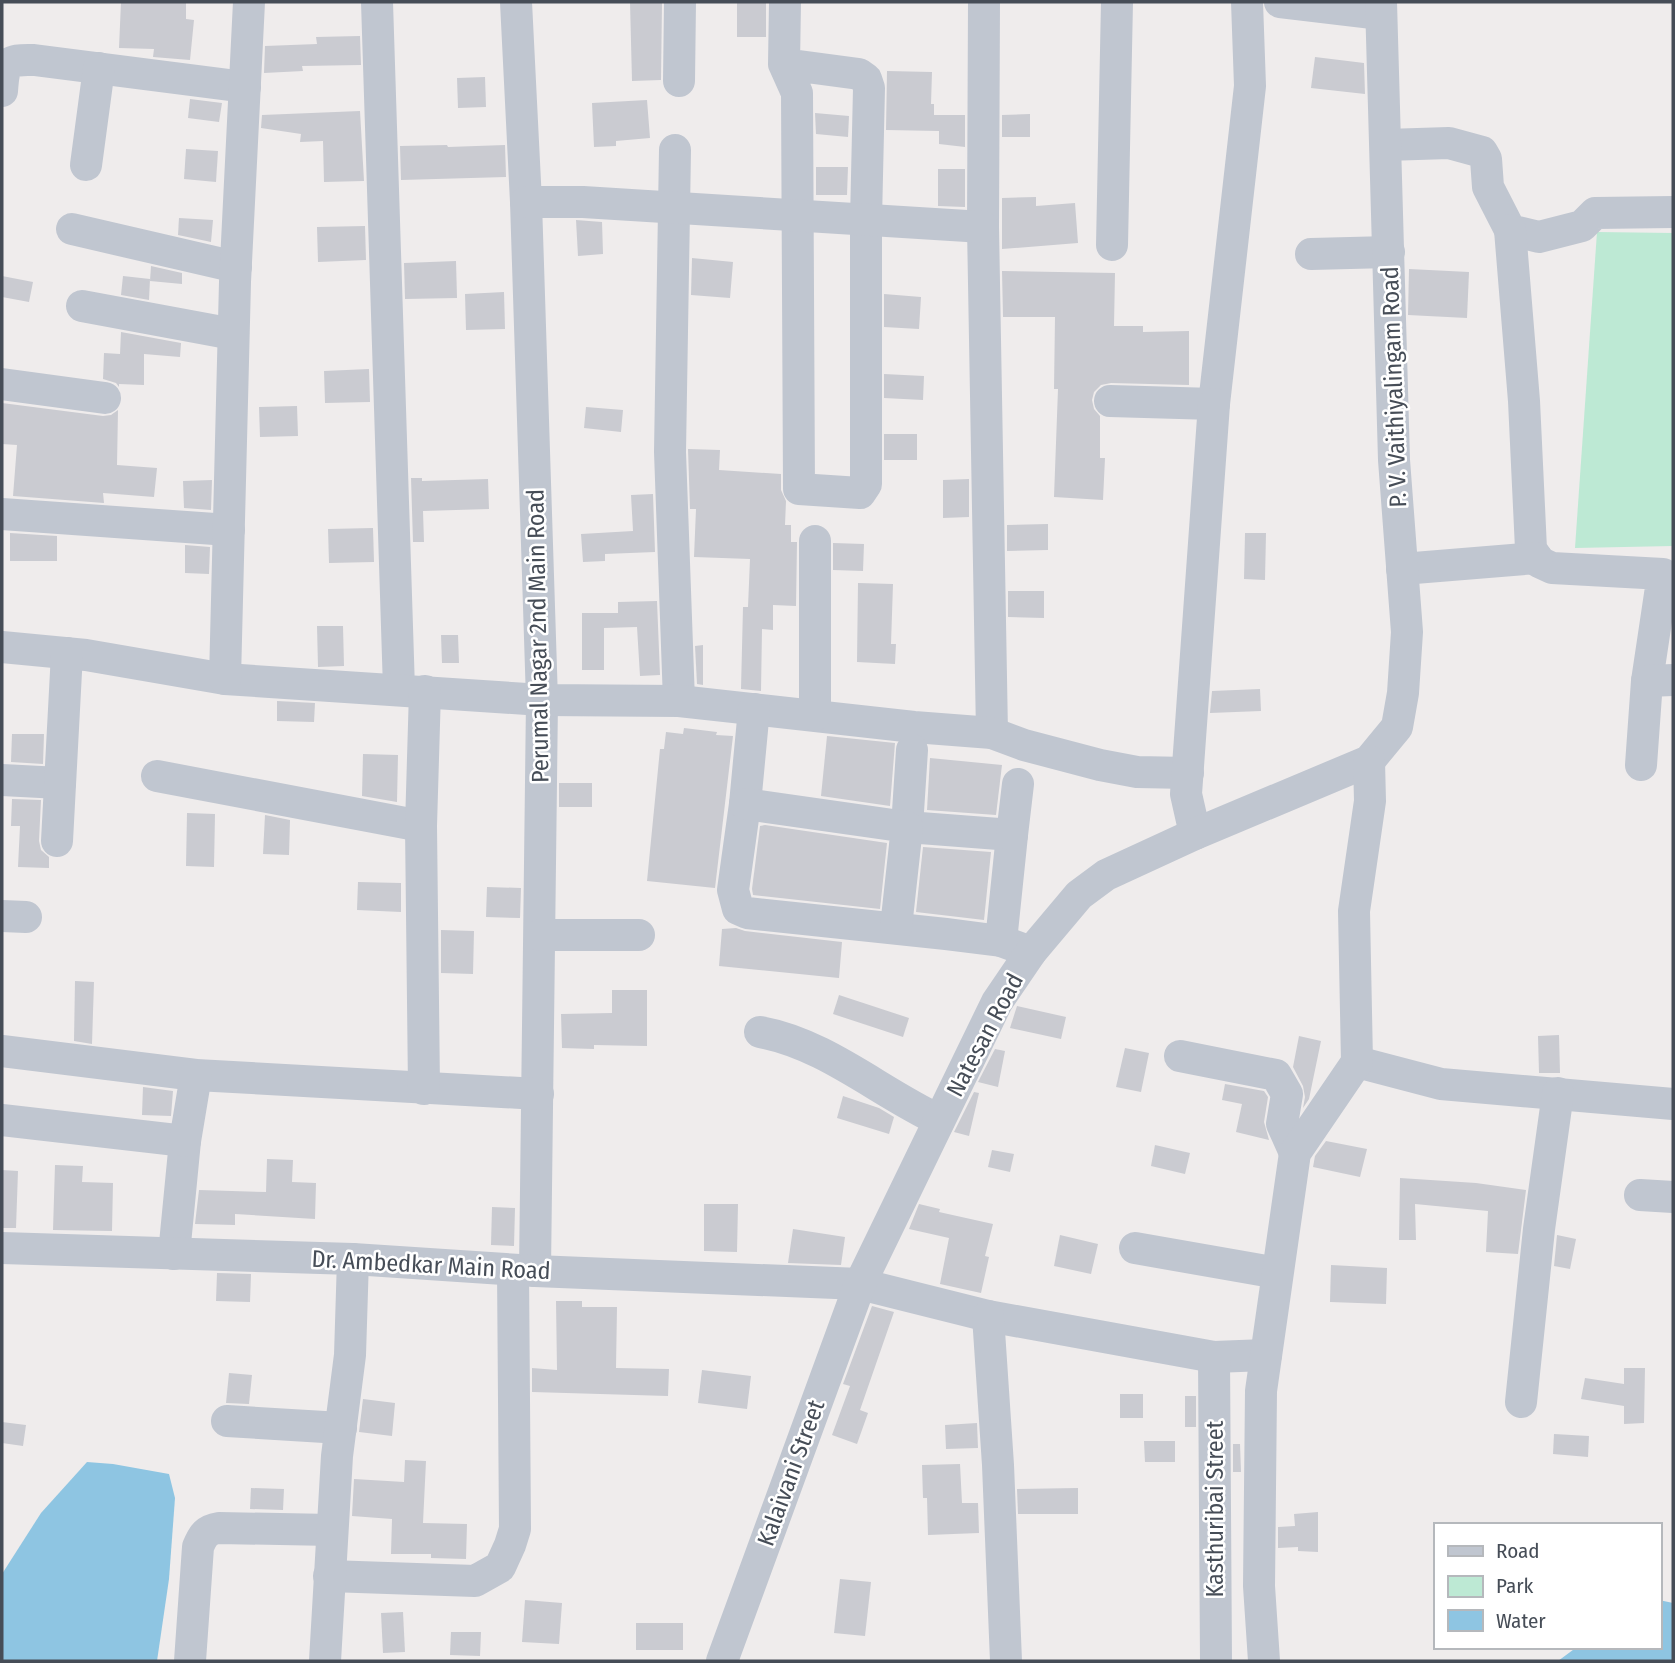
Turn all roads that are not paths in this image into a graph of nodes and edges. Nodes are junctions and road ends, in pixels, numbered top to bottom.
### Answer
1 (249, 2) edge
2 (377, 2) edge
3 (516, 2) edge
4 (680, 2) edge
5 (785, 2) edge
6 (984, 2) edge
7 (1117, 2) edge
8 (1247, 2) edge
9 (1280, 2) edge
10 (1381, 8) edge
11 (784, 64) junction
12 (99, 68) junction
13 (679, 81) dead end
14 (245, 87) junction
15 (2, 91) edge
16 (1385, 145) junction
17 (676, 150) dead end
18 (86, 165) dead end
19 (526, 202) junction
20 (674, 208) junction
21 (1673, 212) edge
22 (799, 217) junction
23 (866, 220) junction
24 (983, 227) junction
25 (72, 229) dead end
26 (1510, 230) junction
27 (1112, 246) dead end
28 (1389, 252) junction
29 (1311, 254) dead end
30 (236, 267) junction
31 (82, 306) dead end
32 (233, 334) junction
33 (2, 384) edge
34 (105, 398) dead end
35 (1110, 401) dead end
36 (1214, 404) junction
37 (2, 514) edge
38 (229, 530) junction
39 (815, 541) dead end
40 (1537, 558) junction
41 (1402, 569) junction
42 (2, 647) edge
43 (67, 653) junction
44 (225, 680) junction
45 (1660, 680) edge
46 (412, 690) junction
47 (542, 700) junction
48 (679, 701) junction
49 (754, 709) junction
50 (815, 715) junction
51 (992, 733) junction
52 (912, 750) dead end
53 (1369, 761) junction
54 (1641, 765) dead end
55 (1188, 773) junction
56 (157, 776) dead end
57 (2, 780) edge
58 (60, 783) junction
59 (1018, 784) dead end
60 (745, 804) junction
61 (421, 826) junction
62 (906, 827) junction
63 (1195, 834) junction
64 (1012, 835) junction
65 (57, 841) dead end
66 (896, 927) junction
67 (540, 935) junction
68 (639, 935) dead end
69 (1001, 941) junction
70 (1031, 952) junction
71 (760, 1032) dead end
72 (2, 1051) edge
73 (1180, 1056) dead end
74 (1357, 1062) junction
75 (196, 1074) junction
76 (424, 1089) junction
77 (1558, 1093) junction
78 (538, 1094) junction
79 (1673, 1104) edge
80 (2, 1120) edge
81 (940, 1120) junction
82 (186, 1141) junction
83 (1295, 1153) junction
84 (1640, 1195) dead end
85 (1673, 1197) edge
86 (2, 1248) edge
87 (1135, 1248) dead end
88 (174, 1254) junction
89 (353, 1259) junction
90 (524, 1271) junction
91 (1277, 1273) junction
92 (860, 1284) junction
93 (988, 1316) junction
94 (1266, 1355) junction
95 (1214, 1357) junction
96 (1521, 1402) dead end
97 (227, 1421) dead end
98 (341, 1428) junction
99 (332, 1530) junction
100 (329, 1576) junction
101 (190, 1661) edge
102 (325, 1661) edge
103 (722, 1661) edge
104 (1006, 1661) edge
105 (1216, 1661) edge
106 (1264, 1661) edge

1 - 14 street
2 - 46 street
3 - 19 street, Perumal Nagar 2nd Main Road
4 - 13 street
5 - 11 street
6 - 24 street
7 - 27 street
8 - 36 street
9 - 10 street
10 - 16 street, P. V. Vaithiyalingam Road
11 - 22 street
11 - 23 street
12 - 14 street
12 - 15 street
12 - 18 street
14 - 30 street
16 - 26 street
16 - 28 street, P. V. Vaithiyalingam Road
17 - 20 street
19 - 20 street
19 - 47 street, Perumal Nagar 2nd Main Road
20 - 22 street
20 - 48 street
21 - 26 street
22 - 23 street
22 - 23 street
23 - 24 street
24 - 51 street
25 - 30 street
26 - 40 street
28 - 29 street
28 - 41 street, P. V. Vaithiyalingam Road
30 - 32 street
31 - 32 street
32 - 38 street
33 - 34 street
35 - 36 street
36 - 55 street
37 - 38 street
38 - 44 street
39 - 50 street
40 - 41 street
40 - 45 street
41 - 53 street, P. V. Vaithiyalingam Road
42 - 43 street
43 - 44 street
43 - 58 street
44 - 46 street
45 - 54 street
46 - 47 street
46 - 61 street
47 - 48 street
47 - 67 street, Perumal Nagar 2nd Main Road
48 - 49 street
49 - 50 street
49 - 60 street
50 - 51 street
51 - 55 street
52 - 62 street
53 - 63 street, Natesan Road
53 - 74 street
55 - 63 street
56 - 61 street
57 - 58 street
58 - 65 street
59 - 64 street
60 - 62 street
60 - 66 street
61 - 76 street
62 - 64 street
62 - 66 street
63 - 70 street, Natesan Road
64 - 69 street
66 - 69 street
67 - 68 street
67 - 78 street, Perumal Nagar 2nd Main Road
69 - 70 street
70 - 81 street, Natesan Road
71 - 81 street
72 - 75 street
73 - 83 street
74 - 77 street
74 - 83 street
75 - 76 street
75 - 82 street
76 - 78 street
77 - 79 street
77 - 96 street
78 - 90 street, Perumal Nagar 2nd Main Road
80 - 82 street
81 - 92 street, Natesan Road
82 - 88 street
83 - 91 street
84 - 85 street
86 - 88 street, Dr. Ambedkar Main Road
87 - 91 street
88 - 89 street, Dr. Ambedkar Main Road
89 - 90 street, Dr. Ambedkar Main Road
89 - 98 street
90 - 92 street, Dr. Ambedkar Main Road
90 - 100 street, Perumal Nagar 2nd Main Road
91 - 94 street
92 - 93 street, Dr. Ambedkar Main Road
92 - 103 street, Kalaivani Street
93 - 95 street, Dr. Ambedkar Main Road
93 - 104 street
94 - 95 street, Dr. Ambedkar Main Road
94 - 106 street
95 - 105 street, Kasthuribai Street
97 - 98 street
98 - 99 street
99 - 100 street
99 - 101 street
100 - 102 street

